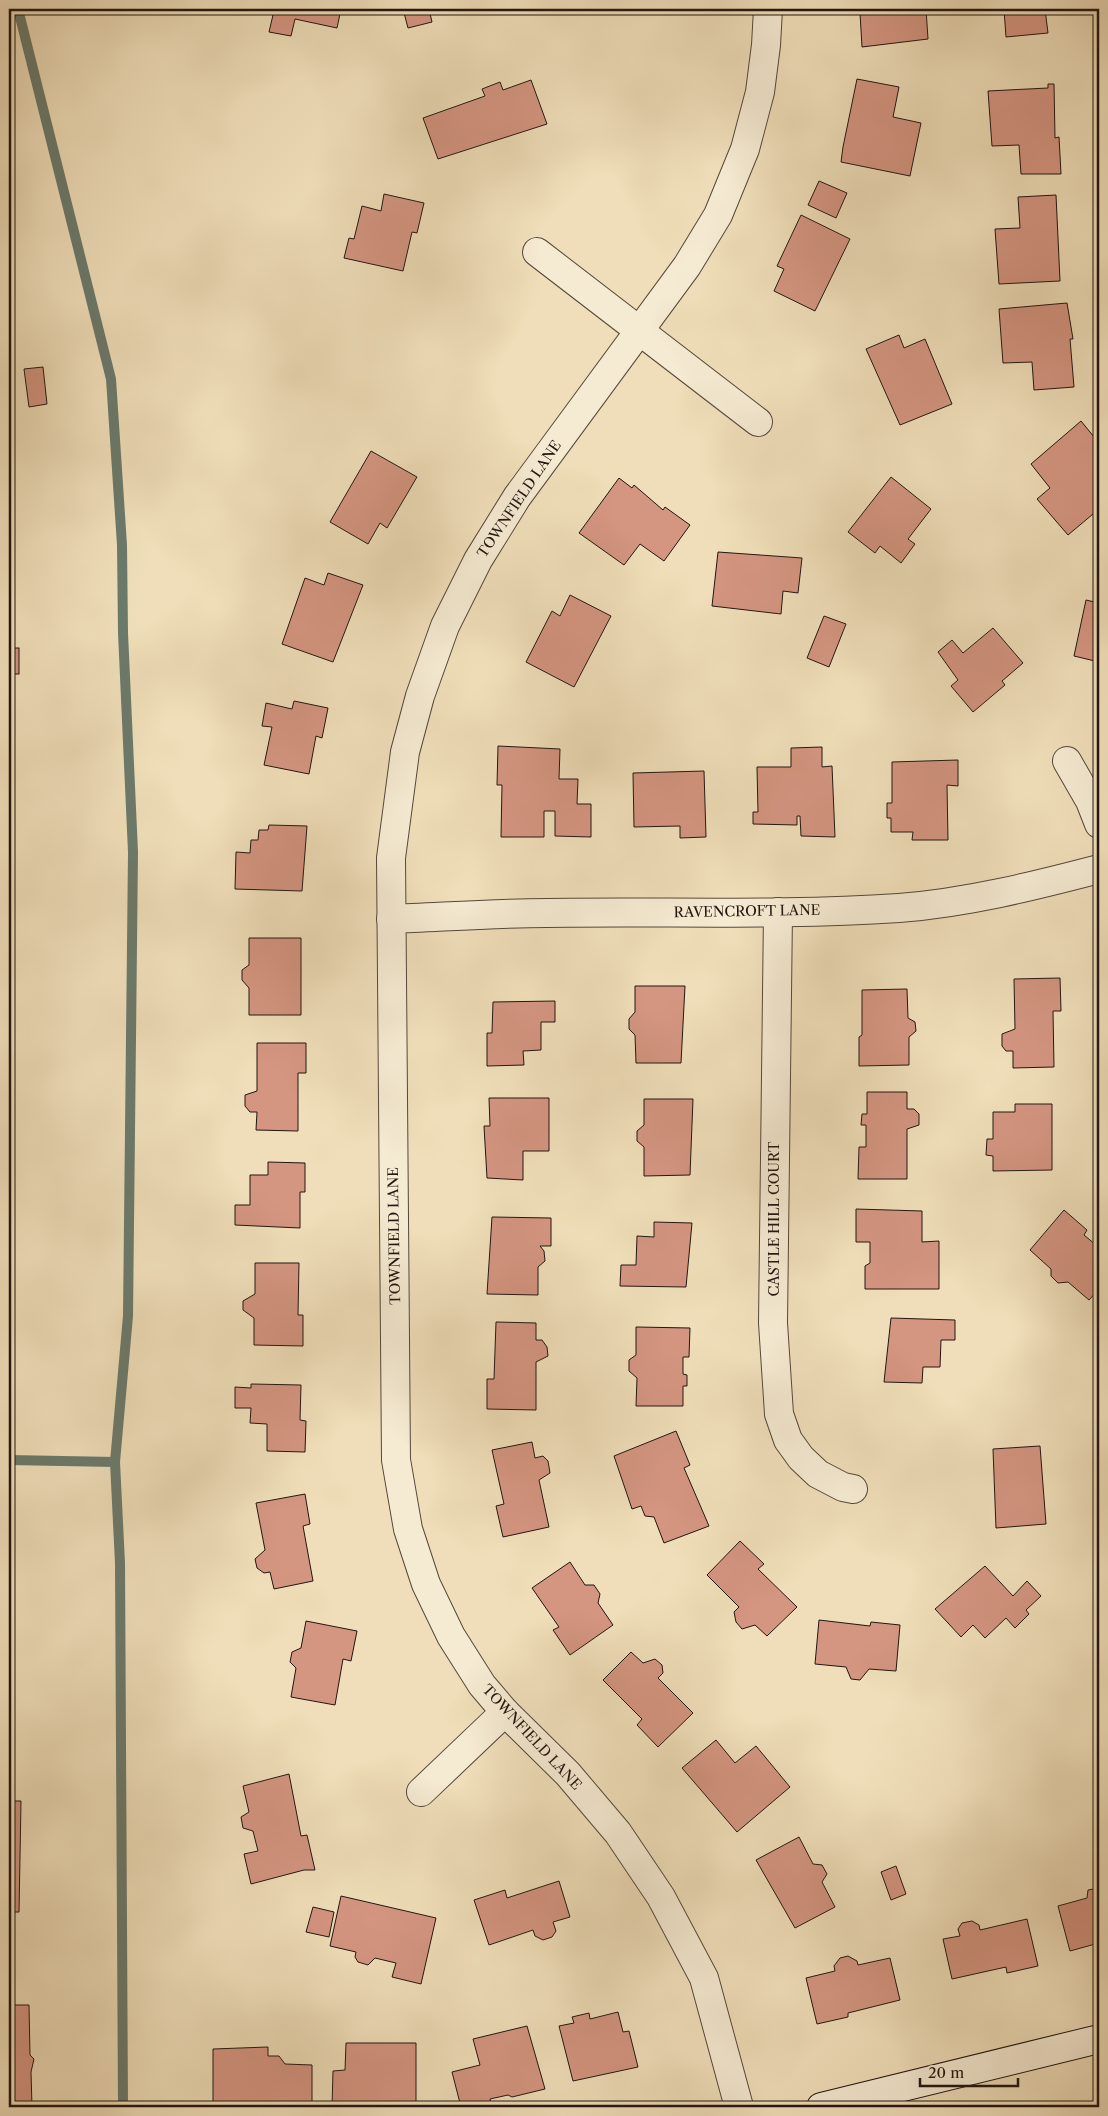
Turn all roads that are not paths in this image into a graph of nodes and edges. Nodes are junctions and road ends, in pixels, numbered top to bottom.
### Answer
1 (768, 9) edge
2 (537, 252) dead end
3 (640, 331) junction
4 (758, 422) dead end
5 (1067, 761) dead end
6 (1099, 824) edge
7 (1099, 869) edge
8 (778, 912) junction
9 (391, 919) junction
10 (853, 1489) dead end
11 (505, 1712) junction
12 (420, 1792) dead end
13 (1099, 2039) edge
14 (739, 2107) edge
15 (821, 2107) edge

1 - 3 street, TOWNFIELD LANE
2 - 3 street
3 - 4 street
3 - 9 street, TOWNFIELD LANE
5 - 6 street
7 - 8 street, RAVENCROFT LANE
8 - 9 street, RAVENCROFT LANE
8 - 10 street, CASTLE HILL COURT
9 - 11 street, TOWNFIELD LANE
11 - 12 street
11 - 14 street, TOWNFIELD LANE
13 - 15 street

